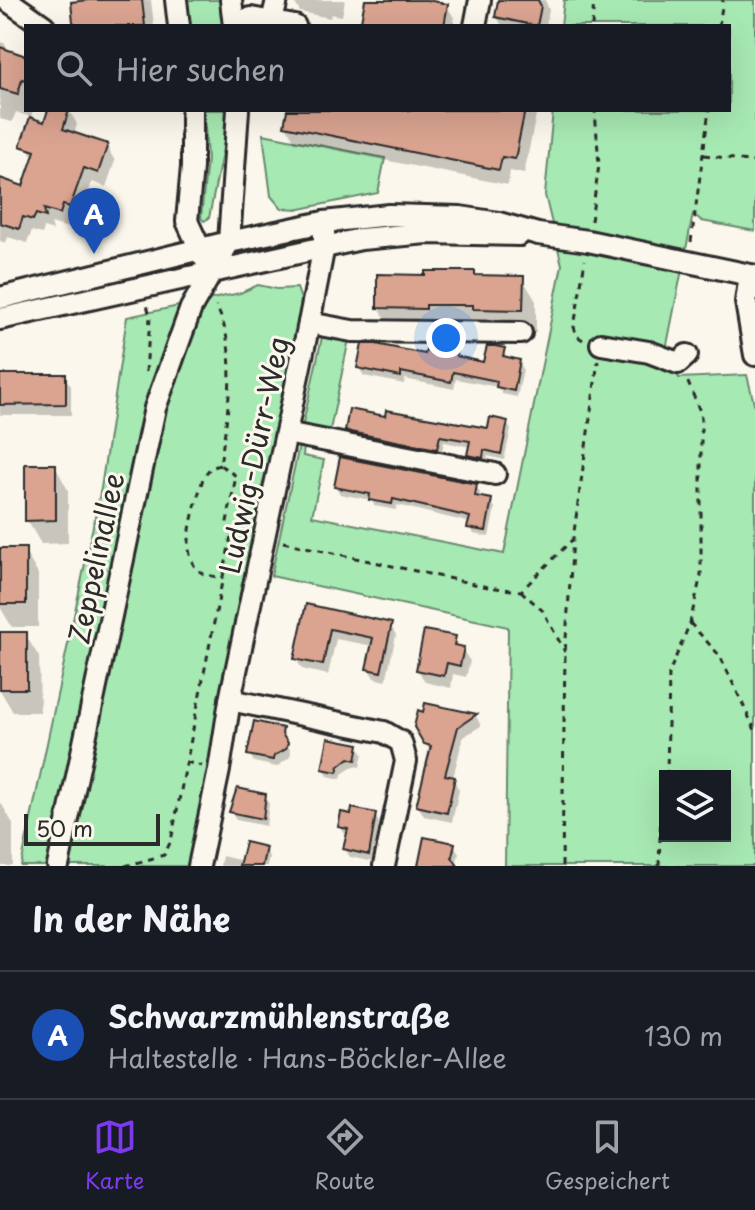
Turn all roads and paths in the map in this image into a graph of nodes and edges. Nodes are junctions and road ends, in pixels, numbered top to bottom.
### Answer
1 (7, 0) edge
2 (176, 0) edge
3 (231, 0) edge
4 (277, 0) edge
5 (480, 0) edge
6 (594, 0) edge
7 (723, 0) edge
8 (272, 21) junction
9 (41, 24) edge
10 (179, 24) edge
11 (234, 24) edge
12 (286, 24) edge
13 (475, 24) edge
14 (592, 24) edge
15 (719, 24) edge
16 (192, 112) edge
17 (238, 112) edge
18 (595, 112) edge
19 (709, 112) edge
20 (704, 155) junction
21 (755, 162) edge
22 (324, 222) junction
23 (538, 234) junction
24 (588, 241) junction
25 (229, 242) junction
26 (324, 246) junction
27 (199, 249) junction
28 (688, 262) junction
29 (753, 275) edge
30 (208, 277) junction
31 (145, 288) junction
32 (0, 298) edge
33 (0, 319) edge
34 (309, 323) junction
35 (521, 333) dead end
36 (601, 344) junction
37 (755, 355) edge
38 (683, 359) joint
39 (146, 378) dead end
40 (286, 433) junction
41 (220, 465) junction
42 (495, 474) dead end
43 (232, 531) junction
44 (264, 538) junction
45 (573, 539) junction
46 (223, 578) junction
47 (521, 591) junction
48 (690, 623) junction
49 (565, 653) junction
50 (230, 700) junction
51 (755, 730) edge
52 (667, 770) edge
53 (660, 842) edge
54 (58, 866) edge
55 (125, 866) edge
56 (199, 866) edge
57 (384, 866) edge
58 (562, 866) edge
59 (659, 866) edge

1 - 9 street
2 - 10 street
3 - 11 street
4 - 8 street
5 - 13 street
6 - 14 path
7 - 15 path
8 - 11 street
8 - 12 street
16 - 27 street
17 - 25 street, Zeppelinallee
18 - 24 path
19 - 20 path
20 - 21 path
20 - 28 path
22 - 23 street
22 - 25 street
22 - 26 street, Ludwig-Dürr-Weg
23 - 24 street
23 - 26 street
24 - 28 street
24 - 36 path
25 - 27 street
25 - 30 street, Zeppelinallee
26 - 30 street
26 - 34 street, Ludwig-Dürr-Weg
27 - 30 street
27 - 32 street
28 - 29 street
29 - 37 street
30 - 31 street
30 - 41 path
30 - 54 street, Zeppelinallee
31 - 33 street
31 - 39 path
34 - 35 street
34 - 40 street, Ludwig-Dürr-Weg
36 - 38 street
36 - 45 path
38 - 48 path
40 - 42 street
40 - 44 street, Ludwig-Dürr-Weg
41 - 43 path
41 - 46 path
43 - 44 path
43 - 46 path
44 - 47 path
44 - 50 street, Ludwig-Dürr-Weg
45 - 47 path
45 - 49 path
46 - 55 path
47 - 49 path
48 - 51 path
48 - 52 path
49 - 58 path
50 - 56 street, Ludwig-Dürr-Weg
50 - 57 street
53 - 59 path

